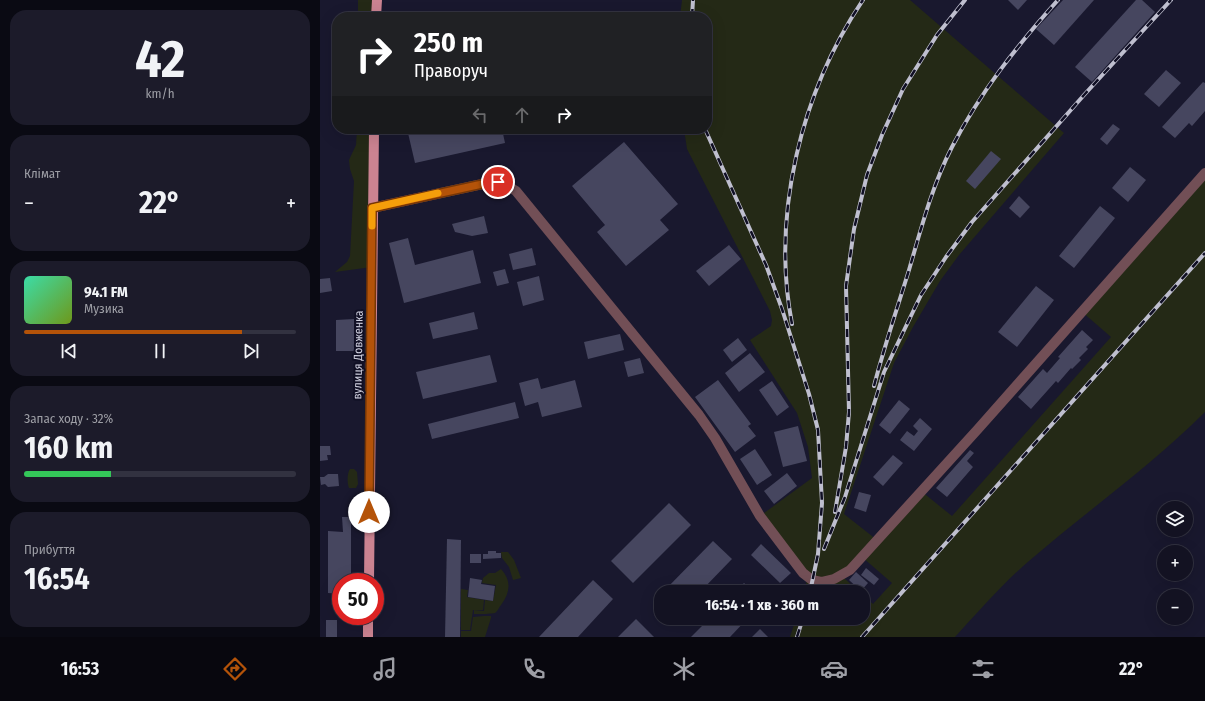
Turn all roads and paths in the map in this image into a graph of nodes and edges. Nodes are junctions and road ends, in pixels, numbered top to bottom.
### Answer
1 (377, 0) edge
2 (376, 12) edge
3 (374, 134) edge
4 (1205, 173) edge
5 (372, 208) junction
6 (368, 573) edge
7 (368, 625) edge
8 (368, 637) edge

1 - 2 main road
3 - 5 main road, вулиця Довженка
4 - 5 street
5 - 6 main road, вулиця Довженка
7 - 8 main road

